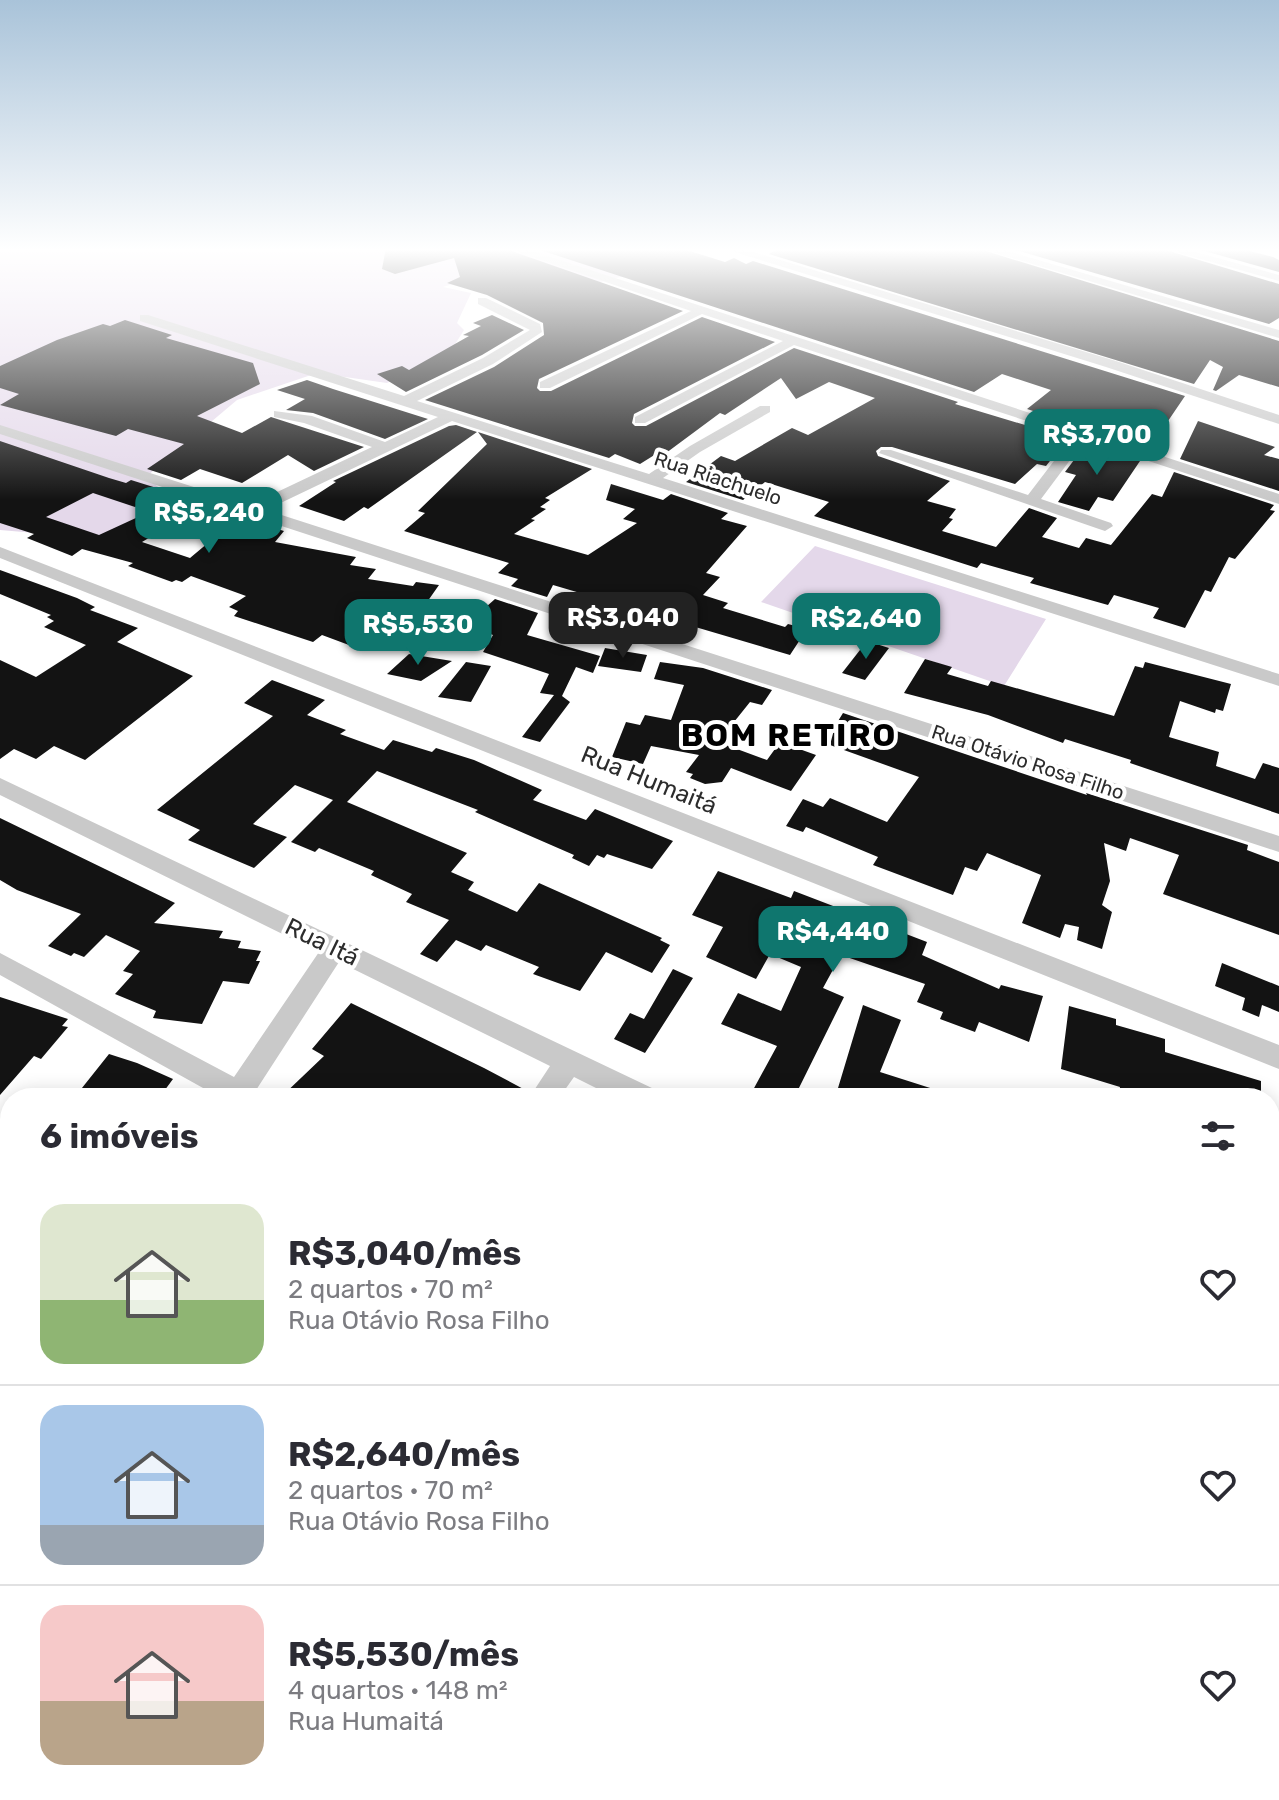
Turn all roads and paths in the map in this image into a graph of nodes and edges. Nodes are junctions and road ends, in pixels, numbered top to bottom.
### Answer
1 (188, 332) edge
2 (536, 332) edge
3 (656, 332) edge
4 (769, 332) edge
5 (1004, 332) edge
6 (794, 340) junction
7 (545, 385) dead end
8 (405, 401) junction
9 (765, 409) dead end
10 (279, 414) dead end
11 (451, 416) junction
12 (640, 420) dead end
13 (1279, 420) edge
14 (0, 429) edge
15 (1082, 434) junction
16 (385, 447) junction
17 (886, 453) dead end
18 (651, 480) junction
19 (1279, 499) edge
20 (1031, 501) junction
21 (252, 510) junction
22 (1105, 526) dead end
23 (0, 552) edge
24 (1279, 680) edge
25 (0, 786) edge
26 (1279, 844) edge
27 (335, 948) junction
28 (0, 963) edge
29 (1279, 1057) edge
30 (569, 1062) junction
31 (223, 1088) edge
32 (241, 1088) edge
33 (550, 1088) edge
34 (623, 1088) edge

1 - 8 street, Rua Riachuelo
2 - 8 street
3 - 7 street
4 - 6 street
5 - 13 street
6 - 12 street
6 - 15 street
8 - 11 street, Rua Riachuelo
9 - 18 street
10 - 16 street
11 - 16 street
11 - 18 street, Rua Riachuelo
14 - 21 street, Rua Otávio Rosa Filho
15 - 19 street
15 - 20 street
16 - 21 street
17 - 20 street
18 - 24 street, Rua Riachuelo
20 - 22 street
21 - 26 street, Rua Otávio Rosa Filho
23 - 29 street, Rua Humaitá
25 - 27 street, Rua Itá
27 - 30 street, Rua Itá
27 - 32 street
28 - 31 street
30 - 33 street
30 - 34 street, Rua Itá

